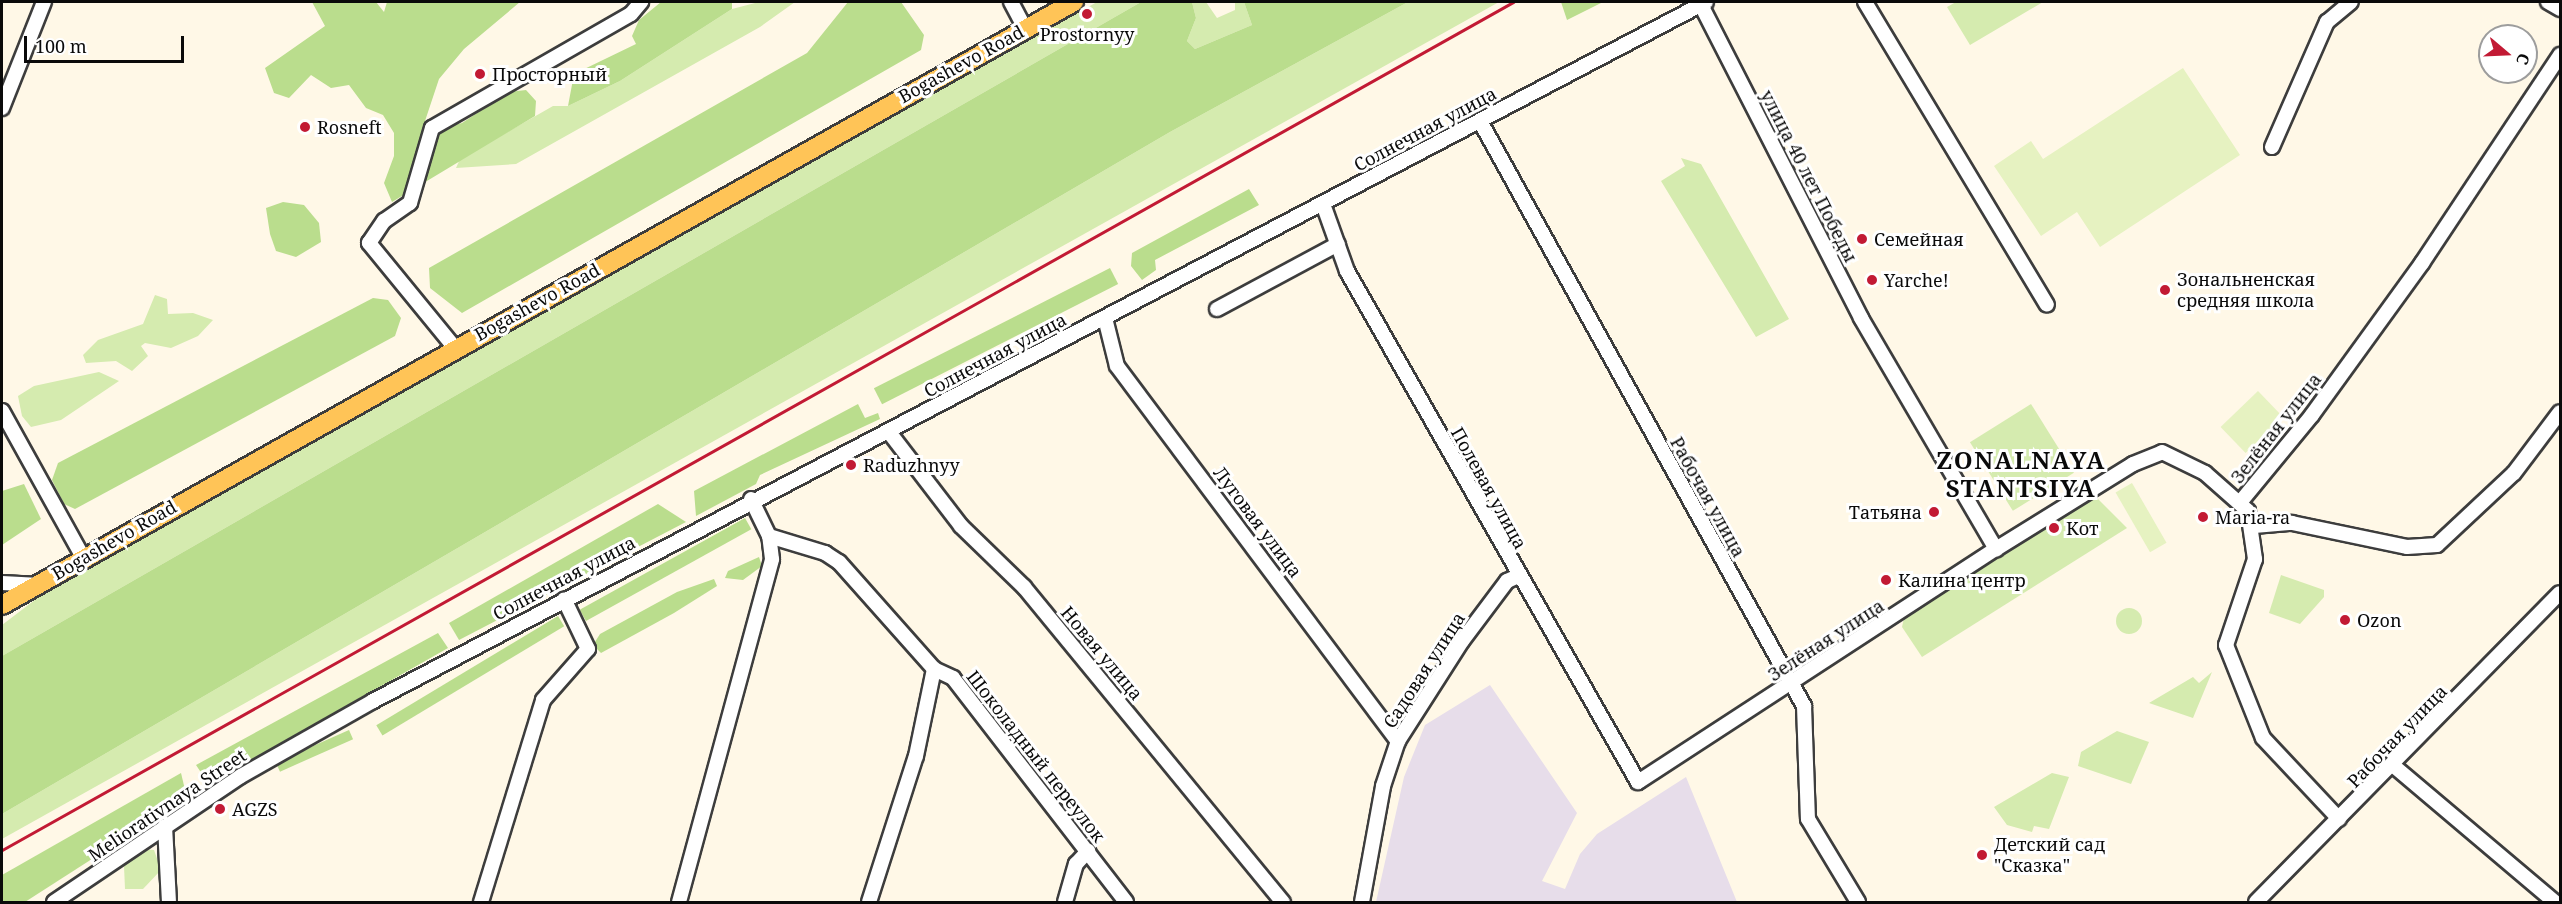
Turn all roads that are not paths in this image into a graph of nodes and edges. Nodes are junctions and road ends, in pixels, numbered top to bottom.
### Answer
1 (44, 2) edge
2 (641, 2) edge
3 (1011, 2) edge
4 (1074, 2) edge
5 (1865, 2) edge
6 (2351, 2) edge
7 (2548, 2) edge
8 (1703, 3) edge
9 (2560, 9) edge
10 (1025, 28) junction
11 (2560, 56) edge
12 (2, 108) edge
13 (1480, 121) junction
14 (2272, 147) dead end
15 (1323, 204) junction
16 (1338, 244) junction
17 (2047, 305) dead end
18 (1217, 309) dead end
19 (1105, 318) junction
20 (455, 348) junction
21 (2, 411) edge
22 (2560, 412) edge
23 (889, 432) junction
24 (751, 499) junction
25 (2242, 500) junction
26 (2254, 526) junction
27 (769, 536) junction
28 (1996, 549) junction
29 (83, 557) junction
30 (1518, 576) junction
31 (2, 583) edge
32 (35, 585) junction
33 (2560, 593) edge
34 (564, 599) junction
35 (2, 605) edge
36 (934, 669) junction
37 (1791, 684) junction
38 (301, 741) joint
39 (1398, 741) junction
40 (2395, 767) junction
41 (1638, 782) joint
42 (2339, 819) junction
43 (165, 826) junction
44 (1088, 851) junction
45 (2560, 894) edge
46 (2554, 902) edge
47 (54, 903) edge
48 (170, 903) edge
49 (481, 903) edge
50 (679, 903) edge
51 (869, 903) edge
52 (1065, 903) edge
53 (1126, 903) edge
54 (1283, 903) edge
55 (1362, 903) edge
56 (1858, 903) edge
57 (2256, 903) edge

1 - 12 street
2 - 20 street
3 - 10 street
4 - 10 main road, Bogashevo Road
5 - 17 street
6 - 14 street
7 - 9 street
8 - 13 street, Солнечная улица
8 - 28 street, улица 40 лет Победы
10 - 20 main road, Bogashevo Road
11 - 25 street, Зелёная улица
13 - 15 street, Солнечная улица
13 - 37 street, Рабочая улица
15 - 16 street, Полевая улица
15 - 19 street, Солнечная улица
16 - 18 street
16 - 30 street, Полевая улица
19 - 23 street, Солнечная улица
19 - 39 street, Луговая улица
20 - 29 main road, Bogashevo Road
21 - 29 street
22 - 26 street
23 - 24 street, Солнечная улица
23 - 54 street, Новая улица
24 - 27 street
24 - 34 street, Солнечная улица
25 - 26 street
25 - 28 street, Зелёная улица
26 - 42 street
27 - 36 street, Шоколадный переулок
27 - 50 street
28 - 37 street, Зелёная улица
29 - 32 main road, Bogashevo Road
30 - 39 street, Садовая улица
30 - 41 street, Полевая улица
31 - 32 street
32 - 35 main road, Bogashevo Road
33 - 40 street, Рабочая улица
34 - 38 street, Солнечная улица
34 - 49 street
36 - 44 street, Шоколадный переулок
36 - 51 street
37 - 41 street, Зелёная улица
37 - 56 street, Рабочая улица
38 - 43 street, Meliorativnaya Street
39 - 55 street, Садовая улица
40 - 42 street, Рабочая улица
40 - 46 street
42 - 57 street, Рабочая улица
43 - 47 street, Meliorativnaya Street
43 - 48 street
44 - 52 street
44 - 53 street, Шоколадный переулок
45 - 46 street

